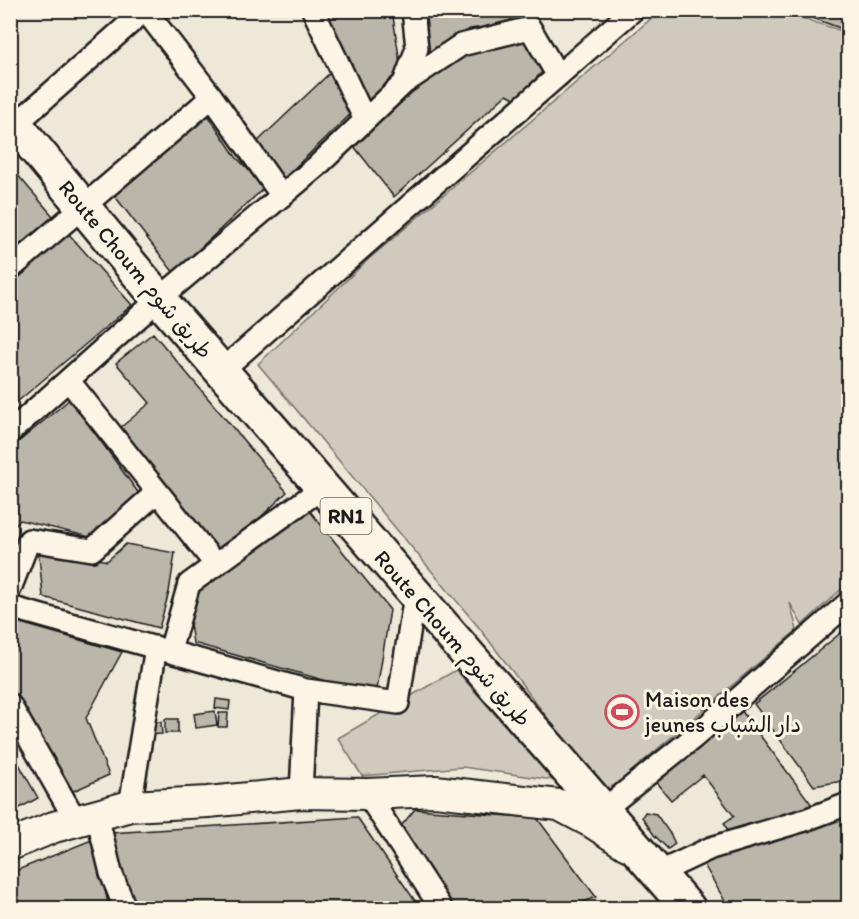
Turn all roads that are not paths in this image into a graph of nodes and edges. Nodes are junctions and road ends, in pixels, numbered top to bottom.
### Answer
1 (145, 10) edge
2 (313, 10) edge
3 (413, 10) edge
4 (633, 10) edge
5 (529, 19) edge
6 (558, 76) junction
7 (404, 83) junction
8 (212, 97) junction
9 (365, 120) junction
10 (13, 121) edge
11 (282, 196) junction
12 (84, 208) junction
13 (10, 269) edge
14 (159, 299) junction
15 (221, 371) junction
16 (69, 381) junction
17 (10, 432) edge
18 (322, 488) junction
19 (157, 492) junction
20 (216, 565) junction
21 (10, 589) edge
22 (415, 595) junction
23 (848, 606) edge
24 (10, 607) edge
25 (163, 649) junction
26 (306, 690) junction
27 (10, 705) edge
28 (301, 792) junction
29 (367, 794) junction
30 (849, 804) edge
31 (130, 807) junction
32 (603, 810) junction
33 (87, 818) junction
34 (10, 845) edge
35 (651, 865) junction
36 (124, 909) edge
37 (441, 909) edge
38 (688, 909) edge

1 - 8 street
1 - 10 street
2 - 9 street
3 - 7 street
4 - 6 street
5 - 6 street
5 - 7 street
6 - 15 street
7 - 9 street
8 - 11 street
8 - 12 street
9 - 11 street
10 - 12 highway, Route Choum طريق شوم / RN1
11 - 14 street
12 - 13 street
12 - 14 highway, Route Choum طريق شوم / RN1
14 - 15 highway, Route Choum طريق شوم / RN1
14 - 16 street
15 - 18 highway, Route Choum طريق شوم / RN1
16 - 17 street
16 - 19 street
18 - 20 street
18 - 22 highway, Route Choum طريق شوم / RN1
19 - 20 street
19 - 21 street
20 - 25 street
22 - 26 street
22 - 32 highway, Route Choum طريق شوم / RN1
23 - 32 street
24 - 25 street
25 - 26 street
25 - 31 street
26 - 28 street
27 - 33 street
28 - 29 street
28 - 31 street
29 - 35 street
29 - 37 street
30 - 35 street
31 - 33 street
32 - 35 highway, Route Choum طريق شوم / RN1
33 - 34 street
33 - 36 street
35 - 38 highway, Route Choum طريق شوم / RN1

